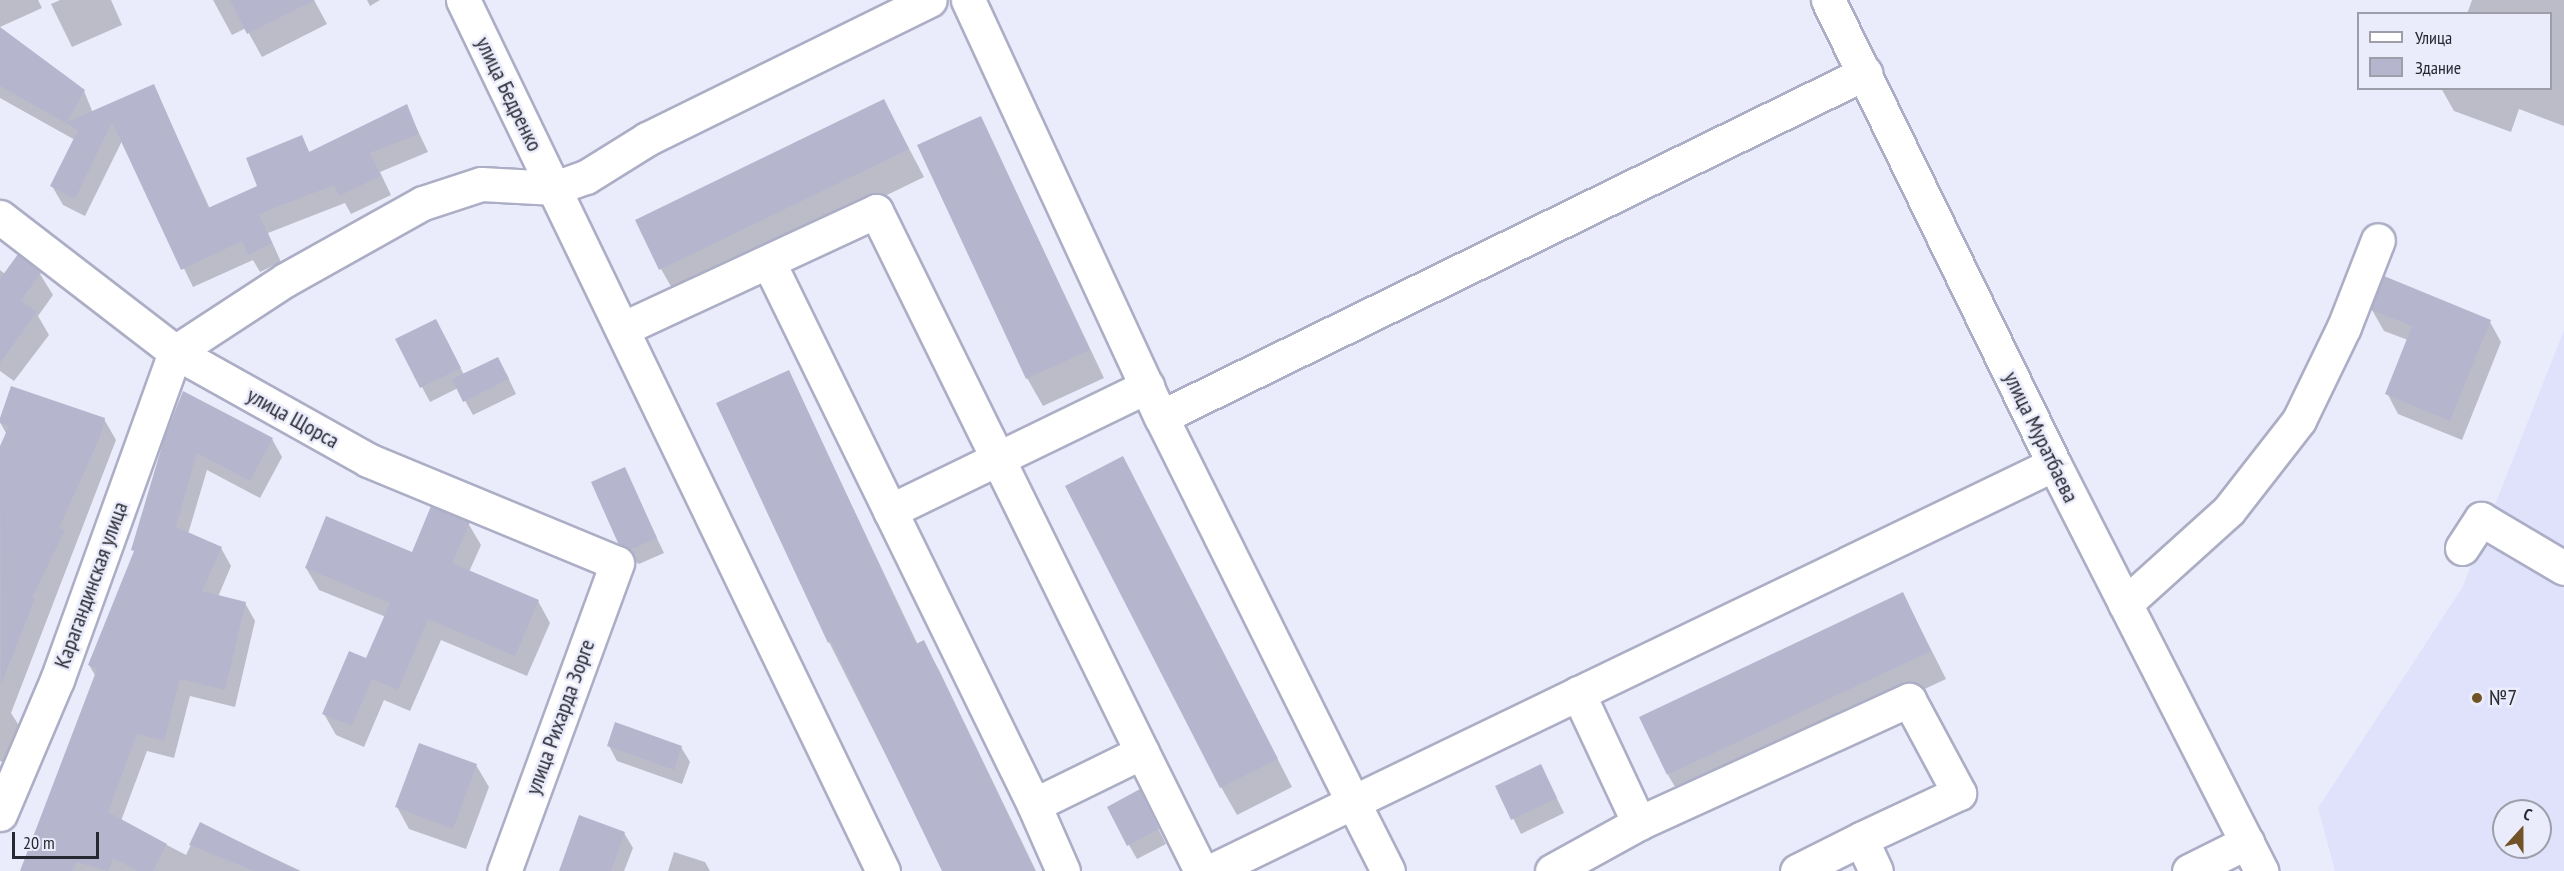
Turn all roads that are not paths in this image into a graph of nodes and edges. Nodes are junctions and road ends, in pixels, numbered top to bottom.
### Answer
1 (463, 0) edge
2 (930, 0) edge
3 (968, 0) edge
4 (1828, 0) edge
5 (1865, 74) junction
6 (555, 188) junction
7 (0, 217) edge
8 (2378, 240) dead end
9 (769, 263) junction
10 (622, 329) junction
11 (175, 352) junction
12 (1147, 386) junction
13 (1161, 417) junction
14 (998, 458) junction
15 (2054, 464) junction
16 (890, 511) junction
17 (2462, 548) dead end
18 (617, 563) joint
19 (2564, 568) edge
20 (2125, 604) junction
21 (1578, 693) junction
22 (1142, 752) junction
23 (1353, 802) junction
24 (1034, 805) junction
25 (0, 814) edge
26 (1640, 823) junction
27 (1861, 838) junction
28 (2247, 842) junction
29 (504, 871) edge
30 (883, 871) edge
31 (1064, 871) edge
32 (1201, 871) edge
33 (1210, 871) edge
34 (1388, 871) edge
35 (1552, 871) edge
36 (1797, 871) edge
37 (1876, 871) edge
38 (2189, 871) edge
39 (2261, 871) edge

1 - 6 street, улица Бедренко
2 - 6 street
3 - 12 street
4 - 5 street, улица Муратбаева
5 - 13 street
5 - 15 street, улица Муратбаева
6 - 10 street, улица Бедренко
6 - 11 street
7 - 11 street, улица Щорса
8 - 20 street
9 - 10 street
9 - 14 street
9 - 16 street
10 - 30 street, улица Бедренко
11 - 18 street, улица Щорса
11 - 25 street, Карагандинская улица
12 - 13 street
12 - 14 street
13 - 23 street
14 - 16 street
14 - 22 street
15 - 20 street, улица Муратбаева
15 - 21 street
16 - 24 street
17 - 19 street
18 - 29 street, улица Рихарда Зорге
20 - 28 street, улица Муратбаева
21 - 23 street
21 - 26 street
22 - 24 street
22 - 32 street
23 - 33 street
23 - 34 street
24 - 31 street
26 - 27 street
26 - 35 street
27 - 36 street
27 - 37 street
28 - 38 street
28 - 39 street, улица Муратбаева

